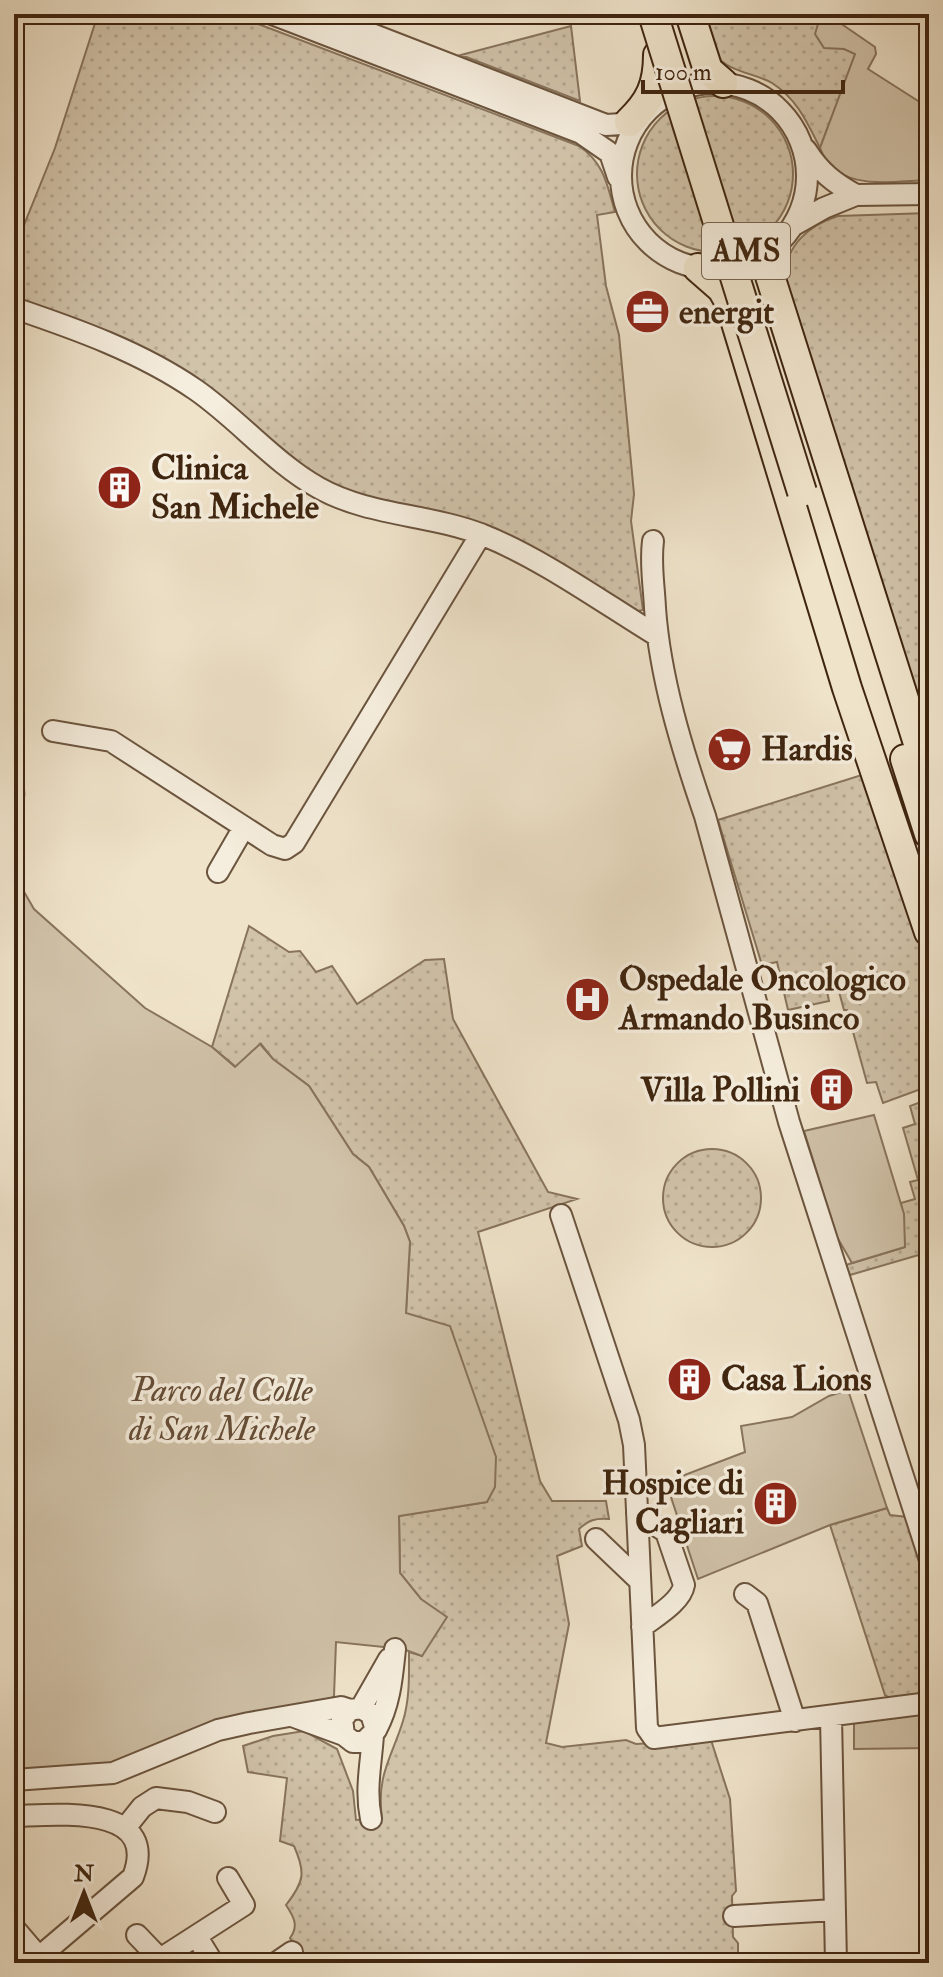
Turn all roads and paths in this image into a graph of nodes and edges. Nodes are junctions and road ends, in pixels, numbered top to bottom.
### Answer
1 (272, 14) edge
2 (320, 14) edge
3 (644, 14) edge
4 (653, 14) edge
5 (673, 14) edge
6 (690, 14) edge
7 (658, 55) junction
8 (723, 83) junction
9 (670, 94) junction
10 (635, 120) junction
11 (802, 143) junction
12 (621, 187) junction
13 (929, 194) edge
14 (856, 195) junction
15 (794, 225) junction
16 (772, 249) junction
17 (698, 268) junction
18 (14, 308) edge
19 (793, 352) junction
20 (748, 361) junction
21 (810, 490) junction
22 (481, 534) junction
23 (653, 541) dead end
24 (656, 635) junction
25 (53, 731) dead end
26 (929, 778) edge
27 (244, 827) junction
28 (929, 834) edge
29 (218, 872) dead end
30 (929, 900) edge
31 (929, 932) edge
32 (561, 1215) dead end
33 (637, 1513) junction
34 (596, 1539) dead end
35 (929, 1557) edge
36 (640, 1581) junction
37 (745, 1594) dead end
38 (642, 1627) junction
39 (929, 1703) edge
40 (356, 1709) junction
41 (292, 1716) junction
42 (831, 1717) junction
43 (795, 1721) junction
44 (374, 1733) junction
45 (347, 1738) junction
46 (367, 1776) junction
47 (14, 1780) edge
48 (215, 1812) dead end
49 (14, 1816) edge
50 (371, 1819) dead end
51 (126, 1827) junction
52 (228, 1878) dead end
53 (835, 1910) junction
54 (734, 1916) dead end
55 (14, 1928) edge
56 (137, 1935) dead end
57 (197, 1937) junction
58 (35, 1959) edge
59 (213, 1963) edge
60 (836, 1963) edge

1 - 12 street
2 - 10 street
3 - 7 highway
4 - 21 highway, AMS, bridge
5 - 21 highway, AMS
6 - 8 highway
7 - 9 highway
7 - 10 highway
8 - 9 street
8 - 11 street
9 - 10 street
10 - 12 street
11 - 14 street
11 - 15 street
12 - 17 street
13 - 14 street
14 - 15 street
15 - 16 street
16 - 17 street
16 - 19 highway
17 - 20 highway
18 - 22 street
19 - 20 highway
19 - 26 highway
20 - 31 highway
21 - 28 highway, AMS
21 - 30 highway, AMS
22 - 24 street
22 - 27 street
23 - 24 street
24 - 35 street
25 - 27 street
27 - 29 street
32 - 33 street
33 - 36 street
33 - 38 street
34 - 36 street
36 - 38 street
37 - 43 street
38 - 43 street
39 - 42 street
40 - 41 street
40 - 44 street
40 - 44 street
40 - 45 street
41 - 45 street
41 - 47 street
42 - 43 street
42 - 53 street
44 - 45 street
44 - 46 street
45 - 46 street
46 - 50 street
48 - 51 street
49 - 51 street
51 - 58 street
52 - 57 street
53 - 54 street
53 - 60 street
55 - 58 street
56 - 57 street
57 - 59 street

